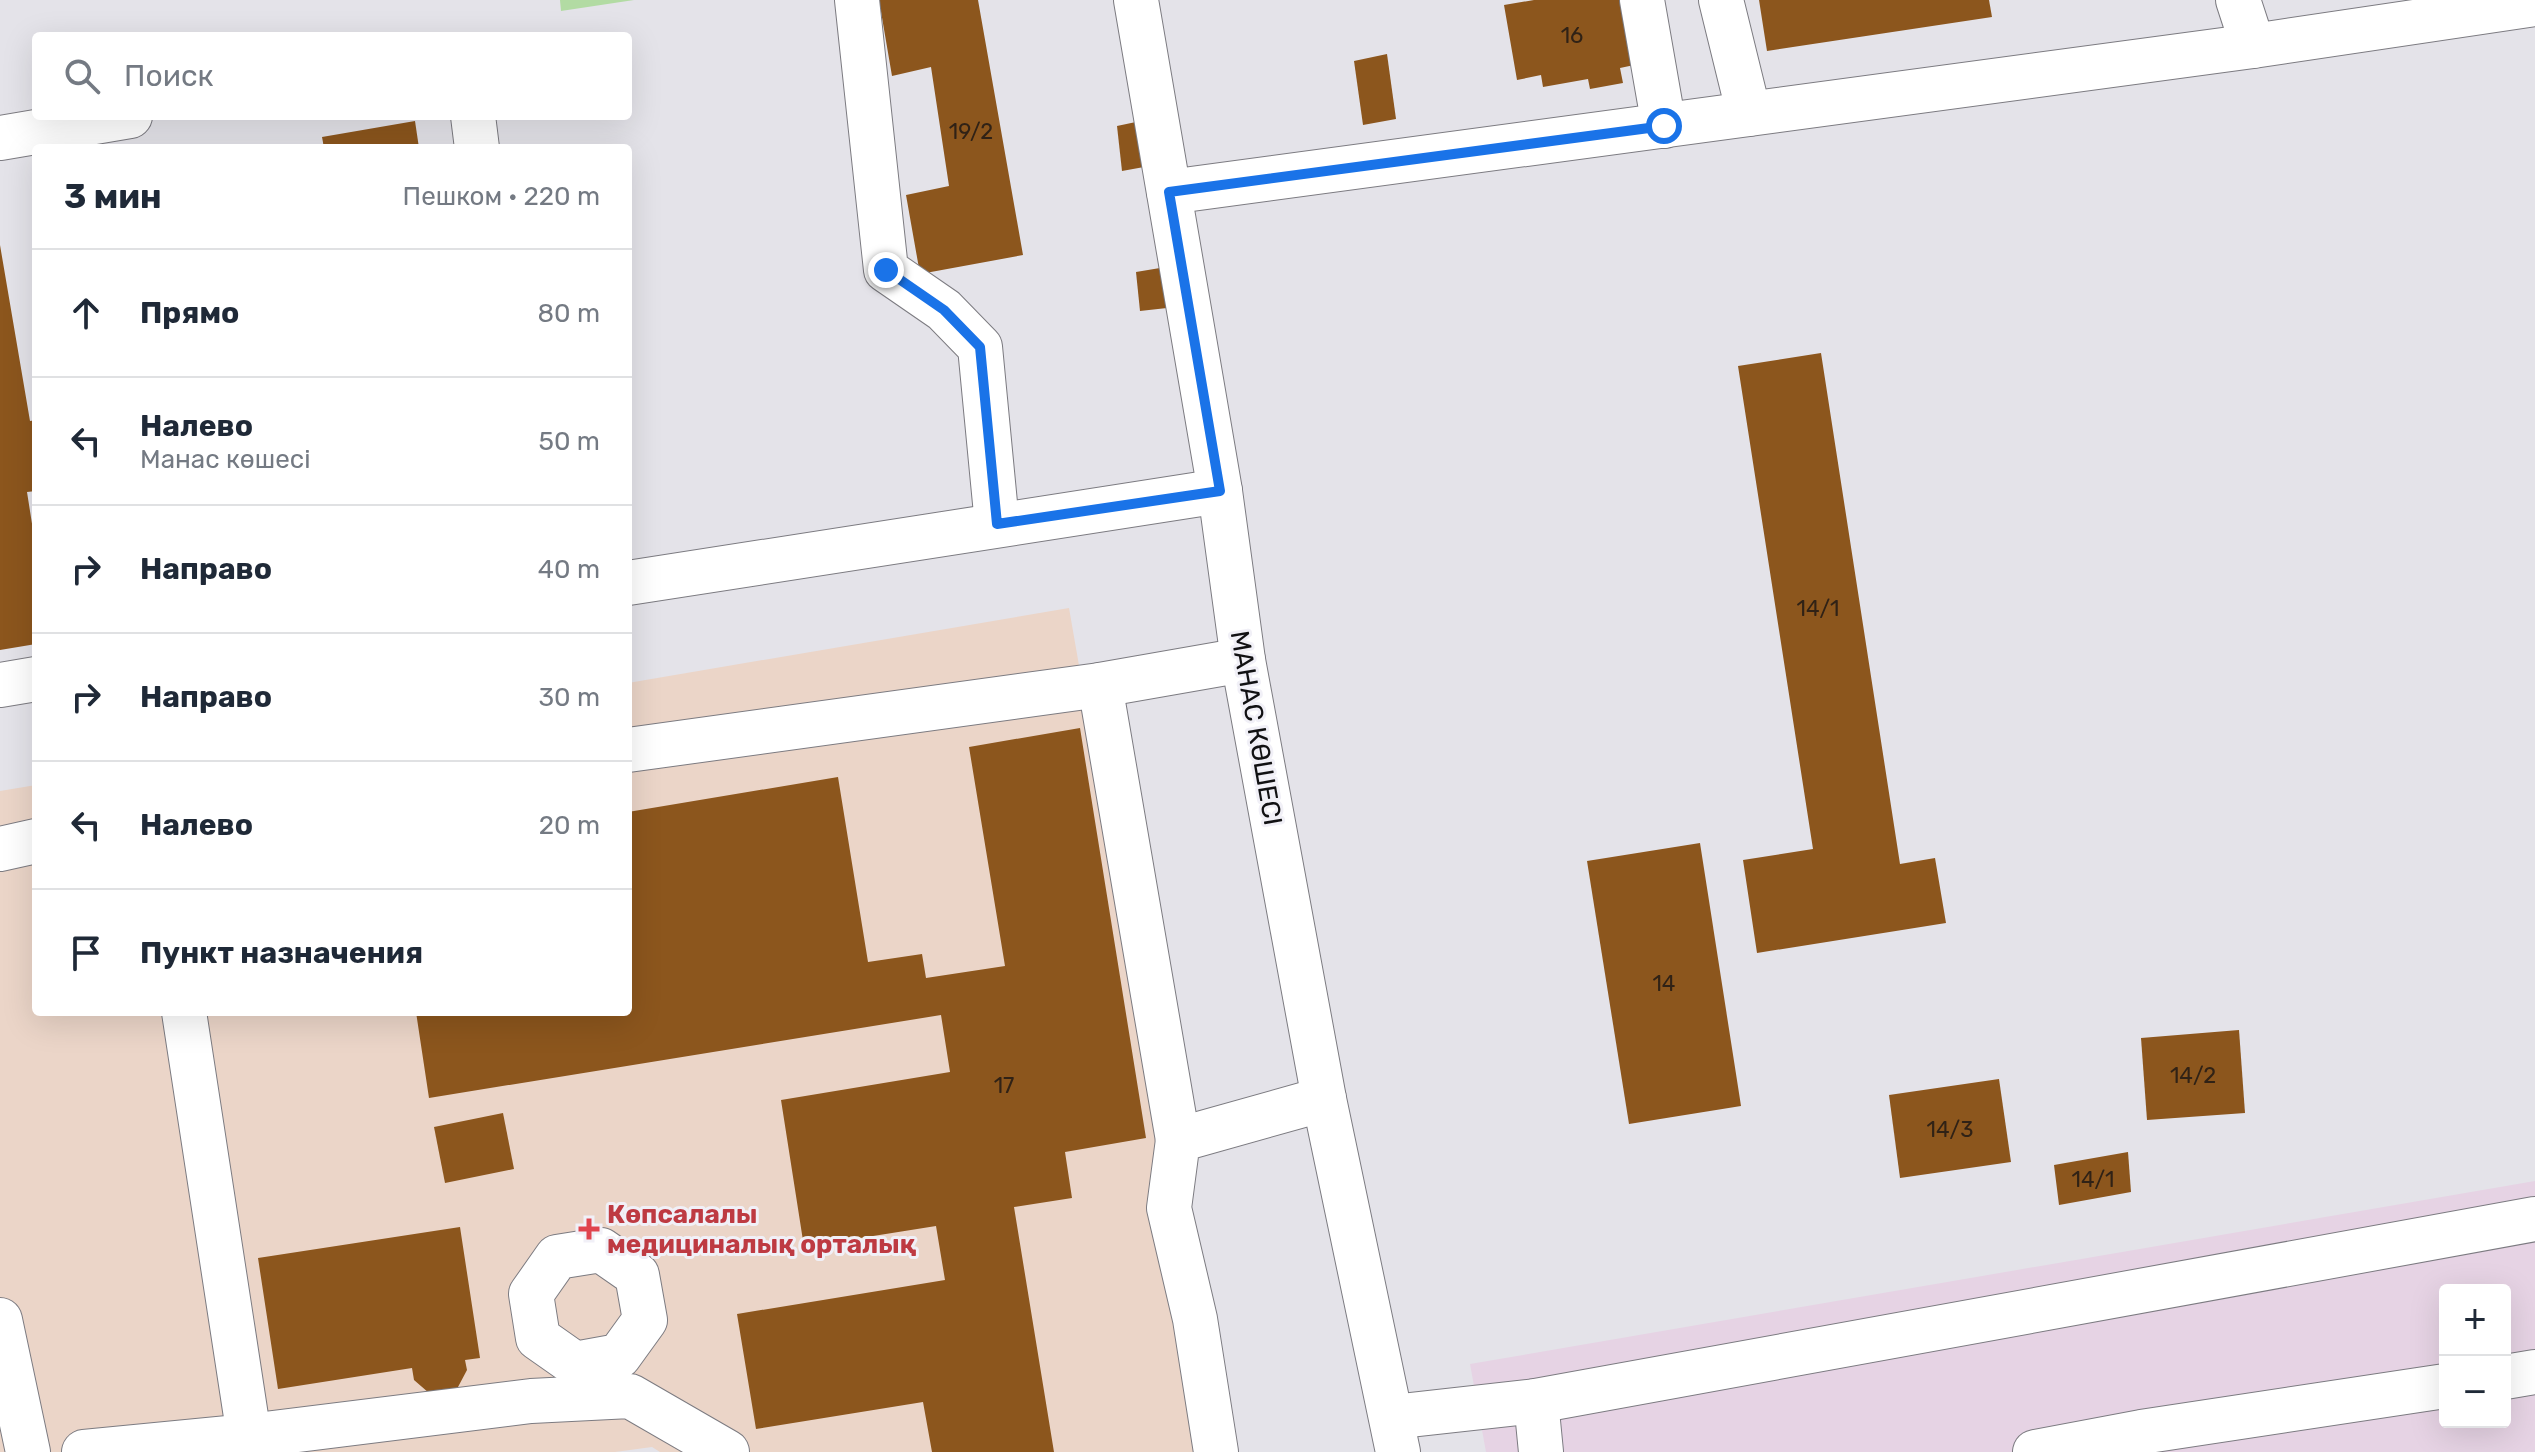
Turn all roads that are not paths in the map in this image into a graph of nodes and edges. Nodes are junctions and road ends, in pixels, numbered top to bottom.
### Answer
1 (857, 0) edge
2 (1136, 0) edge
3 (1642, 0) edge
4 (1721, 0) edge
5 (2238, 0) edge
6 (2535, 4) edge
7 (2253, 46) junction
8 (1749, 114) junction
9 (106, 120) edge
10 (474, 120) edge
11 (1664, 126) junction
12 (0, 138) edge
13 (476, 144) edge
14 (1169, 192) junction
15 (1220, 491) junction
16 (997, 524) junction
17 (632, 582) edge
18 (1243, 660) junction
19 (32, 680) edge
20 (0, 685) edge
21 (1100, 685) junction
22 (632, 749) edge
23 (32, 842) edge
24 (0, 849) edge
25 (185, 1016) edge
26 (1324, 1099) junction
27 (1178, 1140) junction
28 (2535, 1219) edge
29 (0, 1320) edge
30 (2535, 1372) edge
31 (2511, 1376) edge
32 (2439, 1387) edge
33 (1536, 1401) junction
34 (1395, 1435) edge
35 (249, 1436) junction
36 (2142, 1442) edge
37 (28, 1452) edge
38 (84, 1452) edge
39 (727, 1452) edge
40 (1216, 1452) edge
41 (1541, 1452) edge
42 (2035, 1452) edge

1 - 16 street
2 - 14 street, МАНАС КӨШЕСІ
3 - 11 street
4 - 8 street
5 - 7 street
6 - 7 street
7 - 8 street
8 - 11 street
9 - 12 street
10 - 13 street
11 - 14 street
14 - 15 street, МАНАС КӨШЕСІ
15 - 16 street
15 - 18 street, МАНАС КӨШЕСІ
16 - 17 street
18 - 21 street
18 - 26 street, МАНАС КӨШЕСІ
19 - 20 street
21 - 22 street
21 - 27 street
23 - 24 street
25 - 35 street
26 - 27 street
26 - 34 street, МАНАС КӨШЕСІ
27 - 40 street
28 - 33 street
29 - 37 street
30 - 31 street
32 - 36 street
33 - 34 street
33 - 41 street
35 - 38 street
35 - 39 street
36 - 42 street

